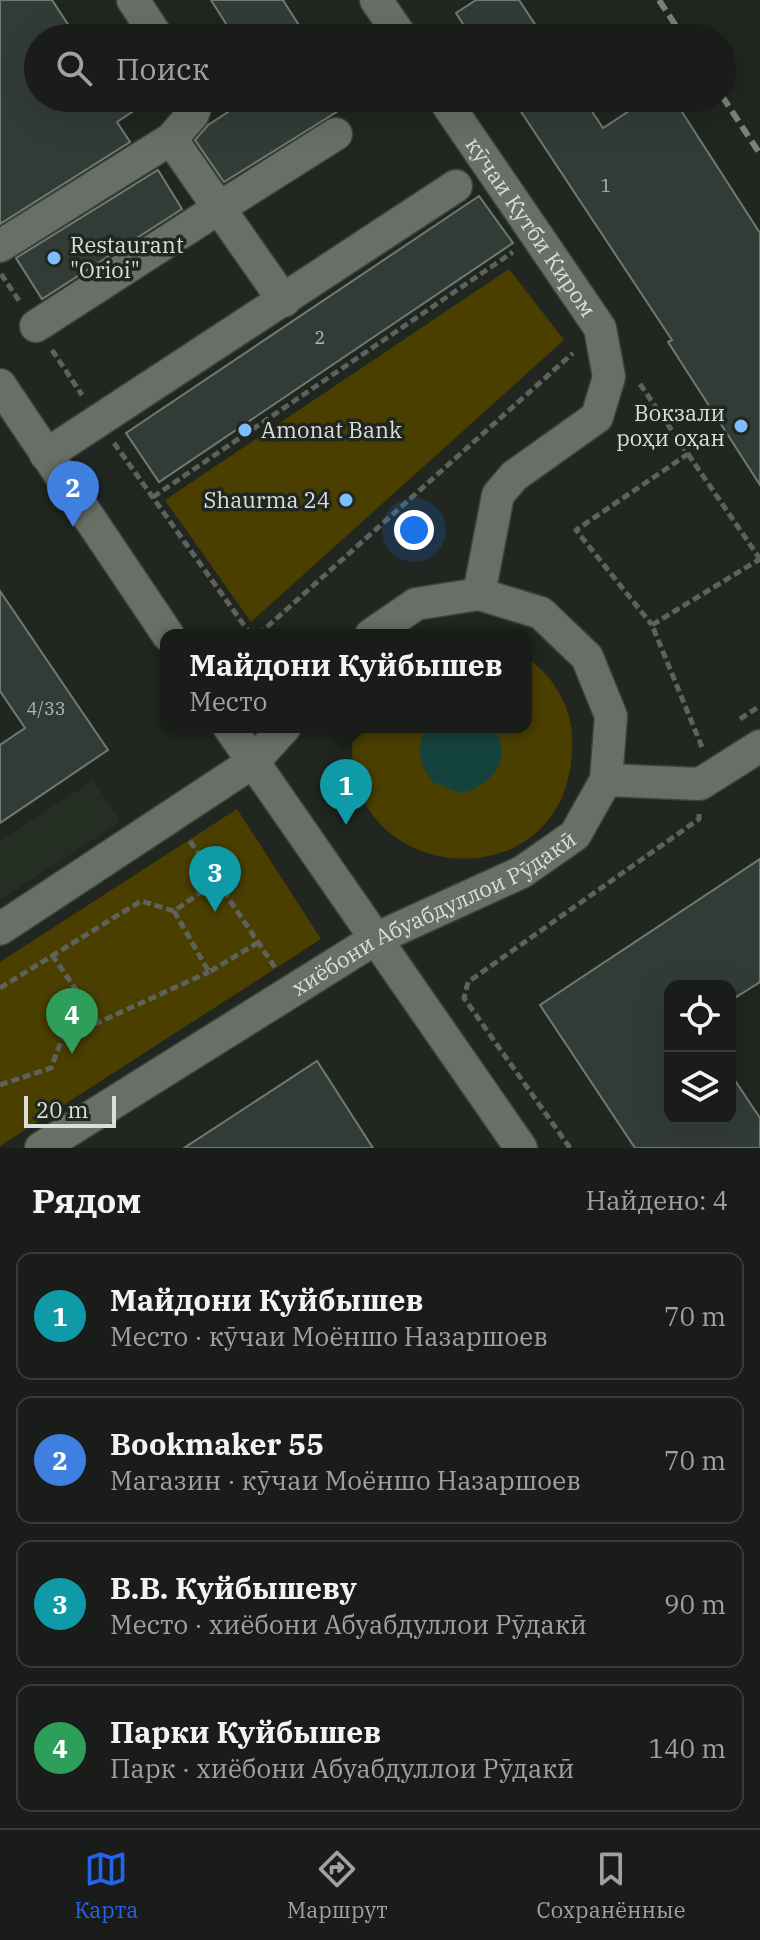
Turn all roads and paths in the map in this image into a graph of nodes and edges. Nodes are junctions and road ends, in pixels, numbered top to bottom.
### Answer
1 (133, 0) edge
2 (376, 0) edge
3 (149, 24) edge
4 (392, 24) edge
5 (194, 112) edge
6 (453, 112) edge
7 (336, 134) dead end
8 (171, 139) junction
9 (456, 186) dead end
10 (219, 208) junction
11 (537, 236) junction
12 (0, 246) edge
13 (0, 273) edge
14 (284, 301) junction
15 (36, 326) junction
16 (600, 328) junction
17 (636, 378) dead end
18 (0, 385) edge
19 (99, 421) junction
20 (688, 454) junction
21 (46, 455) junction
22 (153, 497) junction
23 (760, 559) edge
24 (479, 594) junction
25 (652, 625) junction
26 (164, 629) edge
27 (247, 629) edge
28 (265, 629) edge
29 (380, 629) edge
30 (233, 733) edge
31 (280, 733) edge
32 (760, 746) edge
33 (253, 762) junction
34 (606, 780) junction
35 (700, 784) junction
36 (173, 814) junction
37 (217, 881) junction
38 (174, 911) junction
39 (0, 929) edge
40 (375, 939) junction
41 (259, 942) junction
42 (52, 955) junction
43 (209, 972) junction
44 (0, 988) edge
45 (289, 990) junction
46 (97, 1020) junction
47 (0, 1085) edge
48 (41, 1148) edge
49 (521, 1148) edge
50 (570, 1148) edge

1 - 3 street
2 - 4 street
5 - 8 street
6 - 11 street, кӯчаи Кутби Киром
7 - 10 street
8 - 10 street
8 - 12 street
9 - 14 street
10 - 14 street
10 - 15 street
11 - 16 street, кӯчаи Кутби Киром
11 - 22 path
13 - 15 path
14 - 19 street
15 - 19 path
16 - 24 street, кӯчаи Кутби Киром
16 - 28 path
17 - 20 path
18 - 21 street
19 - 21 street
19 - 22 path
20 - 23 path
20 - 25 path
21 - 26 street
22 - 27 path
23 - 25 path
24 - 29 street, хиёбони Абуабдуллои Рӯдакӣ
24 - 34 street, хиёбони Абуабдуллои Рӯдакӣ
25 - 35 path
30 - 33 street
31 - 33 street
32 - 35 street
33 - 36 street
33 - 40 street
34 - 35 street
34 - 40 street, хиёбони Абуабдуллои Рӯдакӣ
35 - 50 path
36 - 37 path
36 - 39 street
37 - 38 path
37 - 41 path
38 - 42 path
38 - 43 path
40 - 45 street, хиёбони Абуабдуллои Рӯдакӣ
40 - 49 street
41 - 43 path
41 - 45 path
42 - 44 path
42 - 46 path
43 - 46 path
45 - 48 street, хиёбони Абуабдуллои Рӯдакӣ
46 - 47 path

